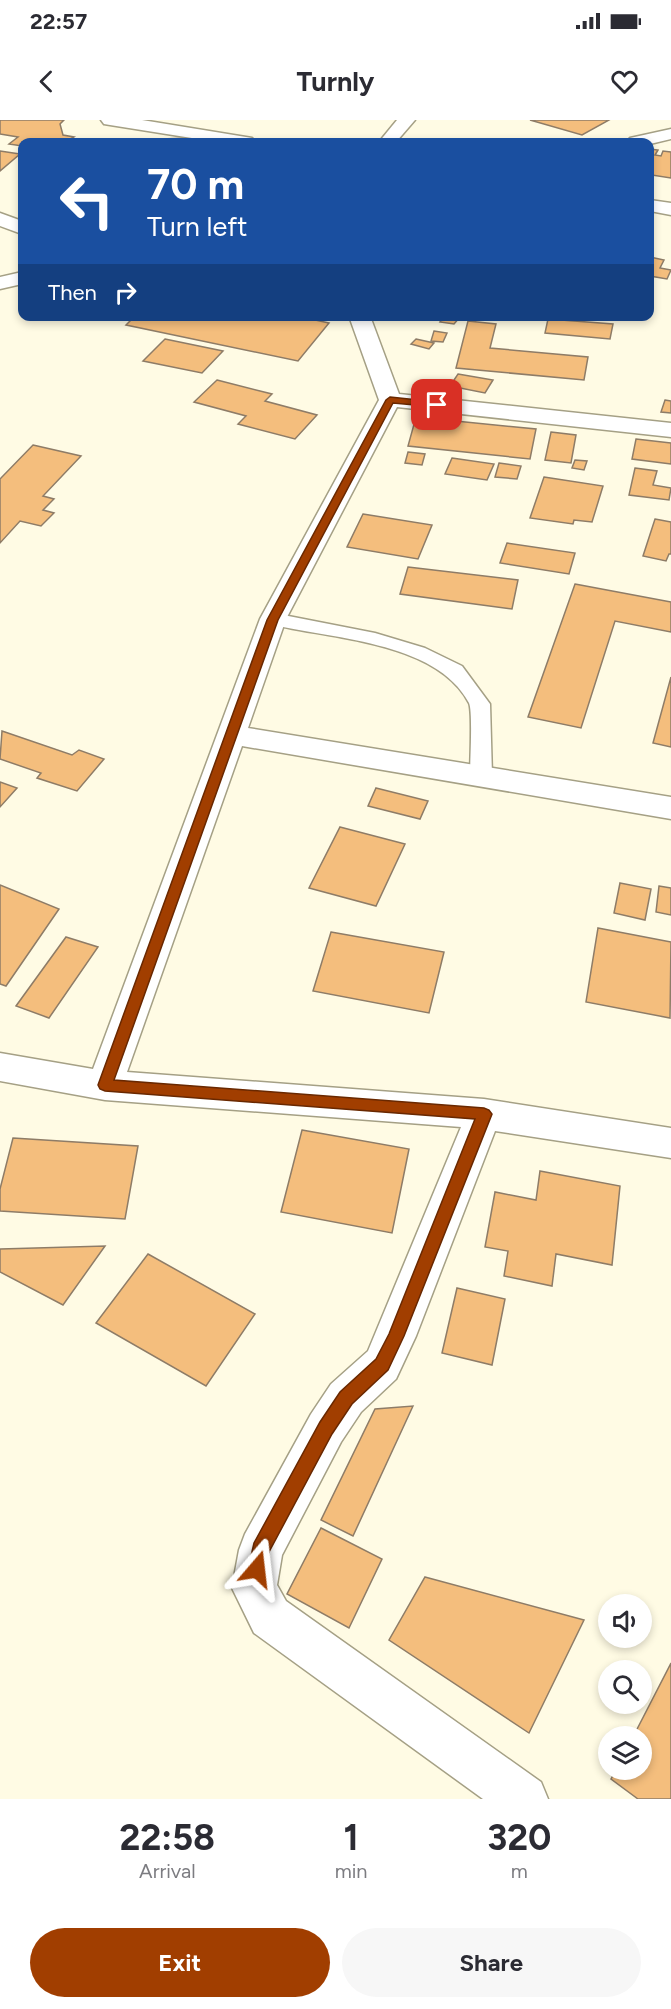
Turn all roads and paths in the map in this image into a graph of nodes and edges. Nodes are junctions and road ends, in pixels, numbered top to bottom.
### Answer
1 (110, 120) edge
2 (406, 120) edge
3 (671, 134) edge
4 (221, 138) edge
5 (390, 138) edge
6 (654, 138) edge
7 (654, 207) edge
8 (671, 209) edge
9 (0, 219) edge
10 (18, 226) edge
11 (18, 279) edge
12 (0, 283) edge
13 (361, 321) edge
14 (390, 400) junction
15 (671, 430) edge
16 (273, 620) junction
17 (232, 735) junction
18 (481, 776) junction
19 (671, 808) edge
20 (0, 1067) edge
21 (105, 1085) junction
22 (484, 1114) junction
23 (671, 1143) edge
24 (524, 1799) edge

1 - 4 street
2 - 5 street
3 - 6 street
7 - 8 street
9 - 10 street
11 - 12 street
13 - 14 street
14 - 15 street
14 - 16 street
16 - 17 street
16 - 18 lane
17 - 18 street
17 - 21 street
18 - 19 street
20 - 21 street
21 - 22 street
22 - 23 street
22 - 24 street

